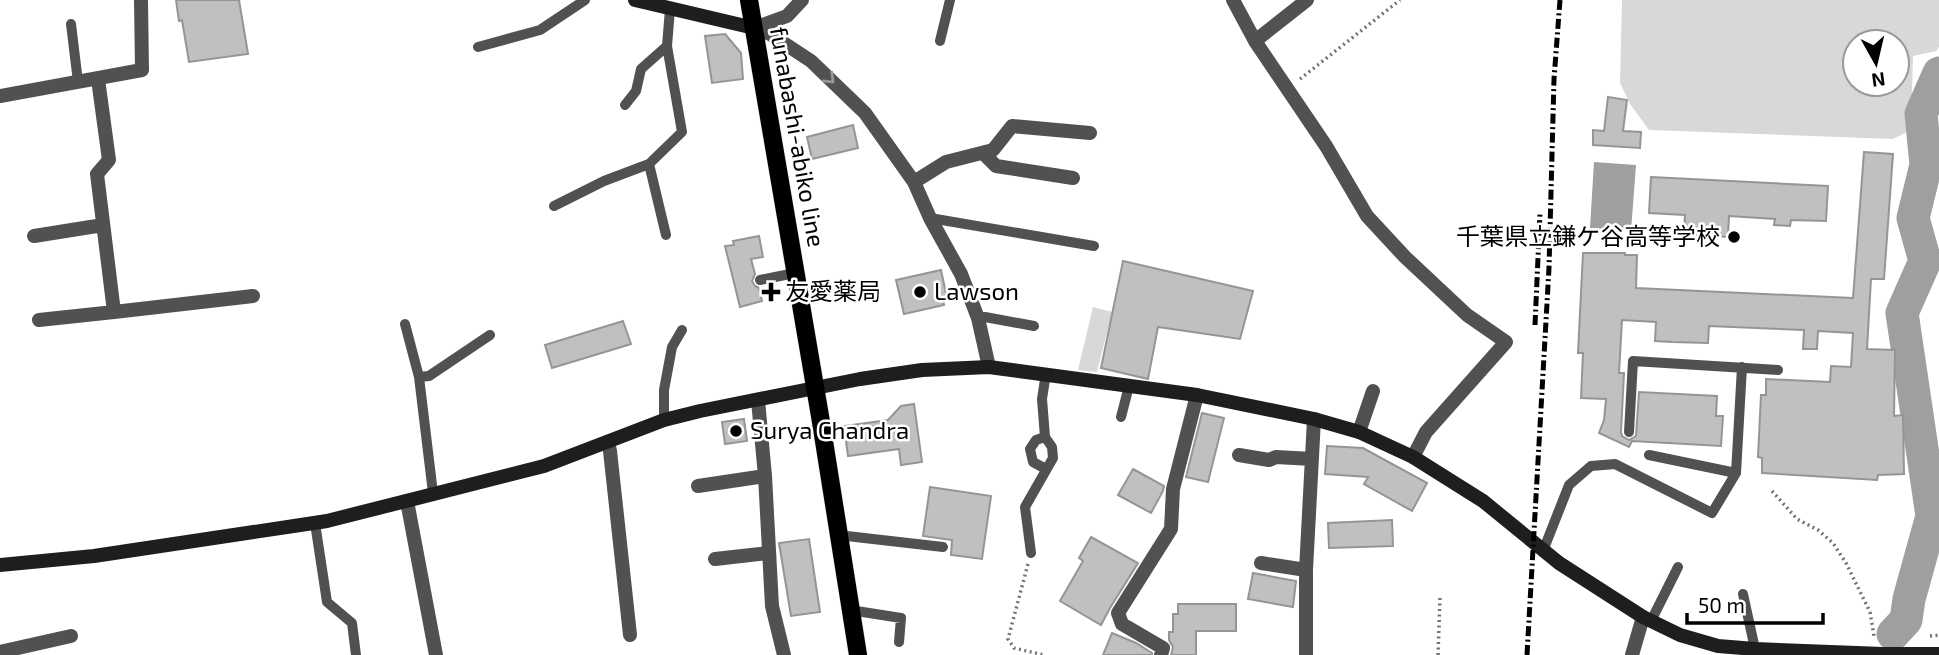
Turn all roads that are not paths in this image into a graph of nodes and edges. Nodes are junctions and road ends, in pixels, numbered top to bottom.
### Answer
1 (141, 0) edge
2 (585, 0) edge
3 (635, 0) edge
4 (749, 0) edge
5 (802, 0) edge
6 (950, 0) edge
7 (1233, 0) edge
8 (1307, 0) edge
9 (670, 9) junction
10 (72, 24) dead end
11 (754, 28) junction
12 (940, 41) dead end
13 (1255, 41) junction
14 (667, 46) junction
15 (478, 47) dead end
16 (98, 79) junction
17 (78, 82) junction
18 (0, 96) edge
19 (625, 105) dead end
20 (1090, 133) dead end
21 (984, 153) junction
22 (649, 164) junction
23 (1073, 178) dead end
24 (914, 182) junction
25 (554, 206) dead end
26 (930, 218) junction
27 (103, 225) junction
28 (666, 235) dead end
29 (34, 236) dead end
30 (1094, 246) dead end
31 (795, 273) junction
32 (760, 280) dead end
33 (253, 296) dead end
34 (114, 312) junction
35 (978, 318) junction
36 (39, 320) dead end
37 (405, 324) dead end
38 (1034, 326) dead end
39 (682, 330) dead end
40 (490, 335) dead end
41 (989, 366) junction
42 (1741, 367) junction
43 (1778, 370) dead end
44 (1046, 373) junction
45 (419, 377) junction
46 (1129, 386) junction
47 (815, 387) junction
48 (1373, 391) dead end
49 (1197, 395) junction
50 (758, 400) junction
51 (1121, 417) dead end
52 (1314, 419) junction
53 (664, 421) junction
54 (1359, 432) junction
55 (1629, 432) dead end
56 (1045, 437) junction
57 (608, 442) junction
58 (1239, 455) dead end
59 (1649, 455) dead end
60 (1413, 457) junction
61 (1312, 459) junction
62 (1045, 469) junction
63 (1736, 473) junction
64 (765, 476) junction
65 (698, 486) dead end
66 (433, 493) junction
67 (407, 501) junction
68 (315, 523) junction
69 (838, 535) junction
70 (943, 547) dead end
71 (1544, 551) junction
72 (768, 553) junction
73 (1031, 554) road end
74 (715, 559) dead end
75 (1261, 563) dead end
76 (0, 565) edge
77 (1678, 567) dead end
78 (1306, 570) junction
79 (1743, 594) dead end
80 (850, 610) junction
81 (1647, 619) junction
82 (630, 635) dead end
83 (71, 636) dead end
84 (899, 642) dead end
85 (1755, 649) junction
86 (1728, 651) edge
87 (0, 652) edge
88 (1939, 654) edge
89 (356, 655) edge
90 (436, 655) edge
91 (784, 655) edge
92 (858, 655) edge
93 (1161, 655) edge
94 (1306, 655) edge
95 (1632, 655) edge

1 - 16 street
2 - 15 lane
3 - 9 street
4 - 11 main road, funabashi-abiko line
5 - 11 street
6 - 12 lane
7 - 13 street
8 - 13 street
9 - 11 street
9 - 14 lane
10 - 17 lane
11 -> 24 street
11 - 31 main road, funabashi-abiko line
13 - 60 street
14 - 19 lane
14 - 22 lane
16 - 17 street
16 - 27 street
17 - 18 street
20 - 21 street
21 - 23 street
21 - 24 street
22 - 25 lane
22 - 28 lane
24 - 26 street
26 - 30 lane
26 - 35 street
27 - 29 street
27 - 34 street
31 - 32 lane
31 - 47 main road, funabashi-abiko line
33 - 34 street
34 - 36 street
35 - 38 lane
35 - 41 street
37 - 45 lane
39 - 53 lane
40 - 45 lane
41 - 44 street
41 - 47 street
42 - 43 lane
42 - 55 lane
42 - 63 lane
44 - 46 street
44 - 56 lane
45 - 66 lane
46 - 49 street
46 - 51 lane
47 - 50 street
47 - 69 main road, funabashi-abiko line
48 - 54 street
49 - 52 street
49 - 93 street
50 - 53 street
50 - 64 street
52 - 54 street
52 - 61 street
53 - 57 street
54 - 60 street
56 - 62 lane
56 - 62 lane
57 - 66 street
57 - 82 street
58 - 61 street
59 - 63 lane
60 - 71 street
61 - 78 street
62 - 73 lane
63 - 71 lane
64 - 65 street
64 - 72 street
66 - 67 street
67 - 68 street
67 - 90 street
68 - 76 street
68 - 89 lane
69 - 70 lane
69 - 80 main road, funabashi-abiko line
71 - 81 street
72 - 74 street
72 - 91 street
75 - 78 street
77 - 81 lane
78 - 94 street
79 - 85 lane
80 - 84 lane
80 - 92 main road, funabashi-abiko line
81 - 86 street
81 - 95 street
83 - 87 street
85 - 86 street
85 - 88 street

